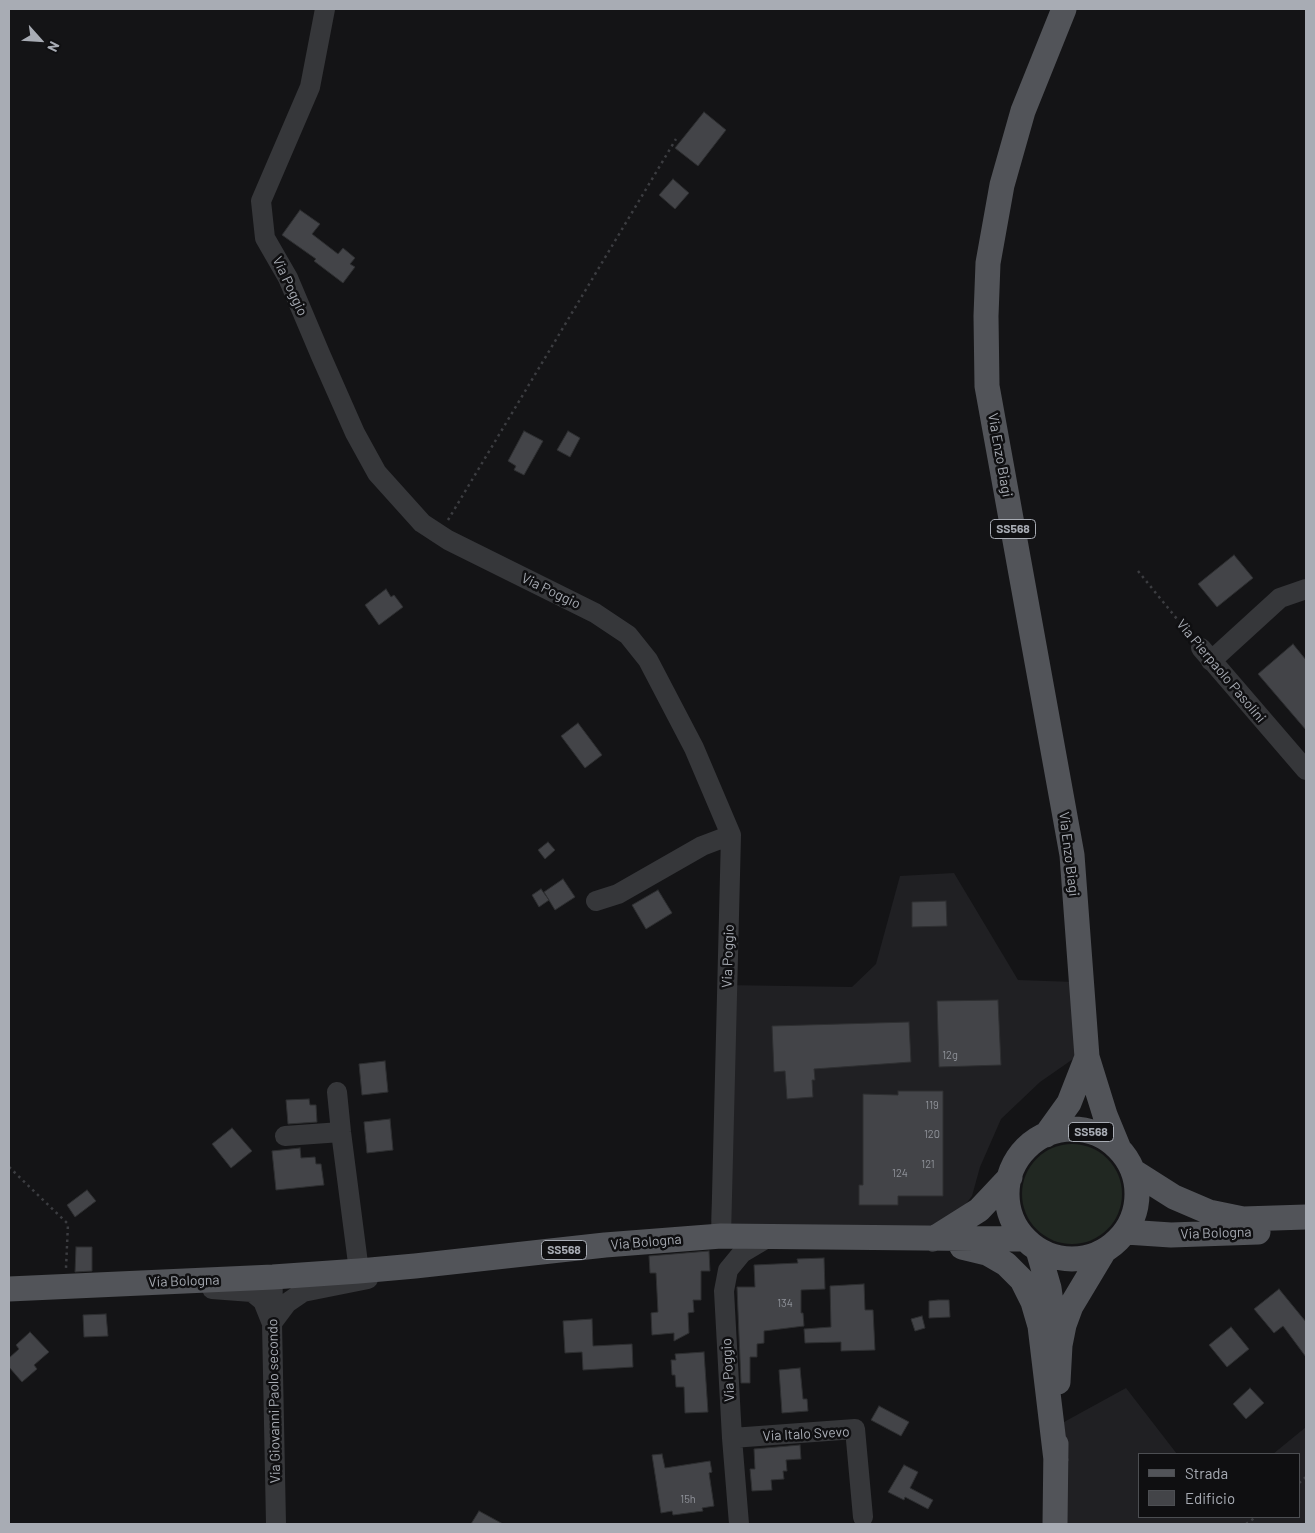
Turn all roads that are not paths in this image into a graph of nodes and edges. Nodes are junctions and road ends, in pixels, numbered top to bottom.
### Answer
1 (325, 9) edge
2 (1064, 9) edge
3 (1306, 589) edge
4 (1306, 770) edge
5 (731, 834) junction
6 (596, 901) dead end
7 (1087, 1057) junction
8 (337, 1092) dead end
9 (341, 1132) junction
10 (1046, 1135) junction
11 (285, 1136) dead end
12 (1119, 1149) junction
13 (1133, 1172) junction
14 (1010, 1178) junction
15 (1306, 1217) edge
16 (1306, 1230) edge
17 (1126, 1232) junction
18 (721, 1236) junction
19 (769, 1237) junction
20 (933, 1239) junction
21 (1032, 1245) junction
22 (1104, 1251) junction
23 (415, 1266) junction
24 (359, 1271) junction
25 (273, 1278) junction
26 (131, 1283) junction
27 (9, 1289) edge
28 (272, 1323) junction
29 (1056, 1422) junction
30 (732, 1438) junction
31 (1056, 1460) junction
32 (863, 1517) dead end
33 (276, 1524) edge
34 (739, 1524) edge
35 (1055, 1524) edge

1 - 5 street, Via Poggio
2 - 7 main road, Via Enzo Biagi / SS568
3 - 4 street, Via Pierpaolo Pasolini
5 - 6 street
5 - 18 street, Via Poggio
7 - 10 main road, Via Enzo Biagi / SS568
7 - 12 main road, Via Enzo Biagi / SS568
8 - 9 street
9 - 11 street
9 - 24 street
10 - 12 main road, Via Bologna / SS568
10 - 14 main road, Via Bologna / SS568
12 - 13 main road, Via Bologna / SS568
13 - 15 main road, Via Bologna
13 - 17 main road, Via Bologna / SS568
14 - 20 main road, Via Bologna / SS568
14 - 21 main road, Via Bologna / SS568
16 - 17 main road, Via Bologna
17 - 22 main road, Via Bologna / SS568
18 - 19 main road, Via Bologna / SS568
18 - 23 main road, Via Bologna / SS568
19 - 20 main road, Via Bologna / SS568
19 - 30 street, Via Poggio
20 - 21 main road, Via Bologna / SS568
20 - 31 main road
21 - 22 main road, Via Bologna / SS568
21 - 29 main road
22 - 29 main road
23 - 24 main road, Via Bologna / SS568
23 - 28 street
24 - 25 main road, Via Bologna / SS568
25 - 26 main road, Via Bologna / SS568
25 - 28 street, Via Giovanni Paolo secondo
26 - 27 main road, Via Bologna / SS568
26 - 28 street
28 - 33 street, Via Giovanni Paolo secondo
29 - 31 main road
30 - 32 street, Via Italo Svevo
30 - 34 street, Via Poggio
31 - 35 main road

